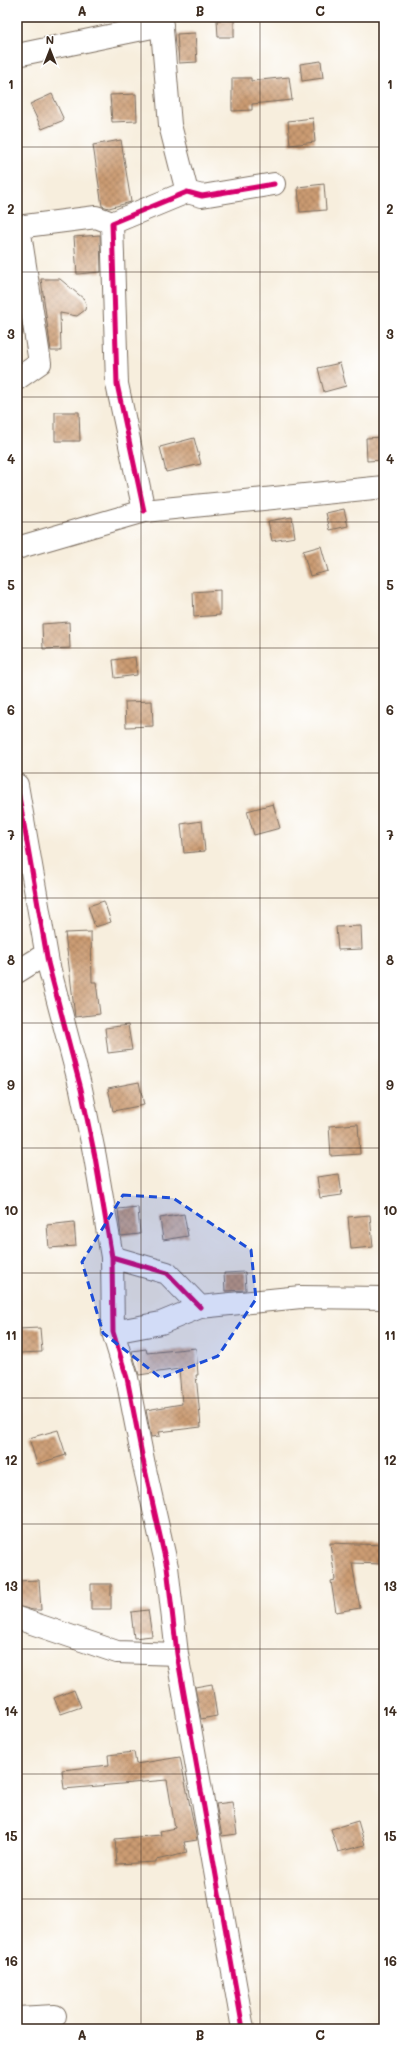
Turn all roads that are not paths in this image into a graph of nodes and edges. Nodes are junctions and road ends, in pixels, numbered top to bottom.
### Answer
1 (161, 21) edge
2 (17, 55) edge
3 (274, 184) dead end
4 (187, 192) junction
5 (112, 223) junction
6 (18, 227) edge
7 (17, 379) edge
8 (384, 487) edge
9 (144, 511) junction
10 (17, 548) edge
11 (17, 785) edge
12 (46, 954) junction
13 (17, 972) edge
14 (112, 1257) junction
15 (384, 1298) edge
16 (200, 1307) junction
17 (113, 1332) junction
18 (17, 1618) edge
19 (177, 1654) junction
20 (55, 2016) dead end
21 (17, 2018) edge
22 (243, 2029) edge

1 - 2 street
1 - 4 street
3 - 4 street
4 - 5 street
5 - 6 street
5 - 9 street
6 - 7 street
8 - 9 street
9 - 10 street
11 - 12 street
12 - 13 street
12 - 14 street
14 - 16 street
14 - 17 street
15 - 16 street
16 - 17 street
17 - 19 street
18 - 19 street
19 - 22 street
20 - 21 street

